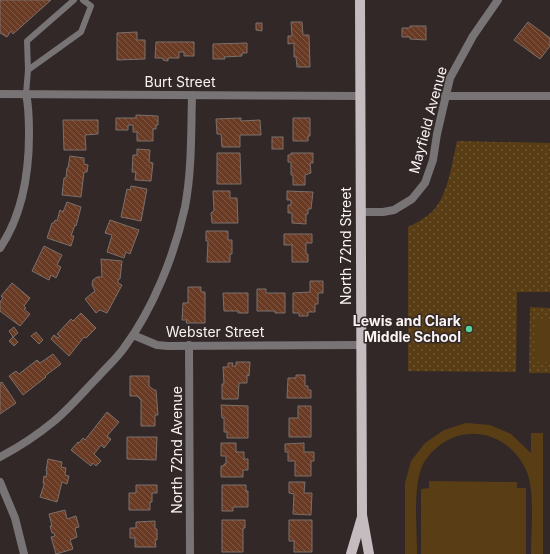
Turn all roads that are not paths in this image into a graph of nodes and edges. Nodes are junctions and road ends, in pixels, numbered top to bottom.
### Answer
1 (74, 0) edge
2 (83, 0) edge
3 (360, 0) edge
4 (498, 0) edge
5 (28, 70) junction
6 (0, 94) edge
7 (26, 94) junction
8 (192, 95) junction
9 (360, 96) junction
10 (445, 96) junction
11 (550, 96) edge
12 (360, 212) junction
13 (0, 248) edge
14 (133, 335) junction
15 (188, 345) junction
16 (361, 345) junction
17 (0, 457) edge
18 (0, 482) edge
19 (362, 515) junction
20 (24, 554) edge
21 (190, 554) edge
22 (351, 554) edge
23 (369, 554) edge

1 - 5 lane
2 - 5 lane
3 - 9 main road, North 72nd Street
4 - 10 street, Mayfield Avenue
5 - 7 lane
6 - 7 street, Burt Street
7 - 8 street, Burt Street
7 - 13 street
8 - 9 street, Burt Street
8 - 14 street
9 - 12 main road, North 72nd Street
10 - 11 street
10 - 12 street, Mayfield Avenue
12 - 16 main road, North 72nd Street
14 - 15 street, Webster Street
14 - 17 street
15 - 16 street, Webster Street
15 - 21 street, North 72nd Avenue
16 - 19 main road, North 72nd Street
18 - 20 street
19 - 22 main road, North 72nd Street
19 - 23 main road, North 72nd Street

